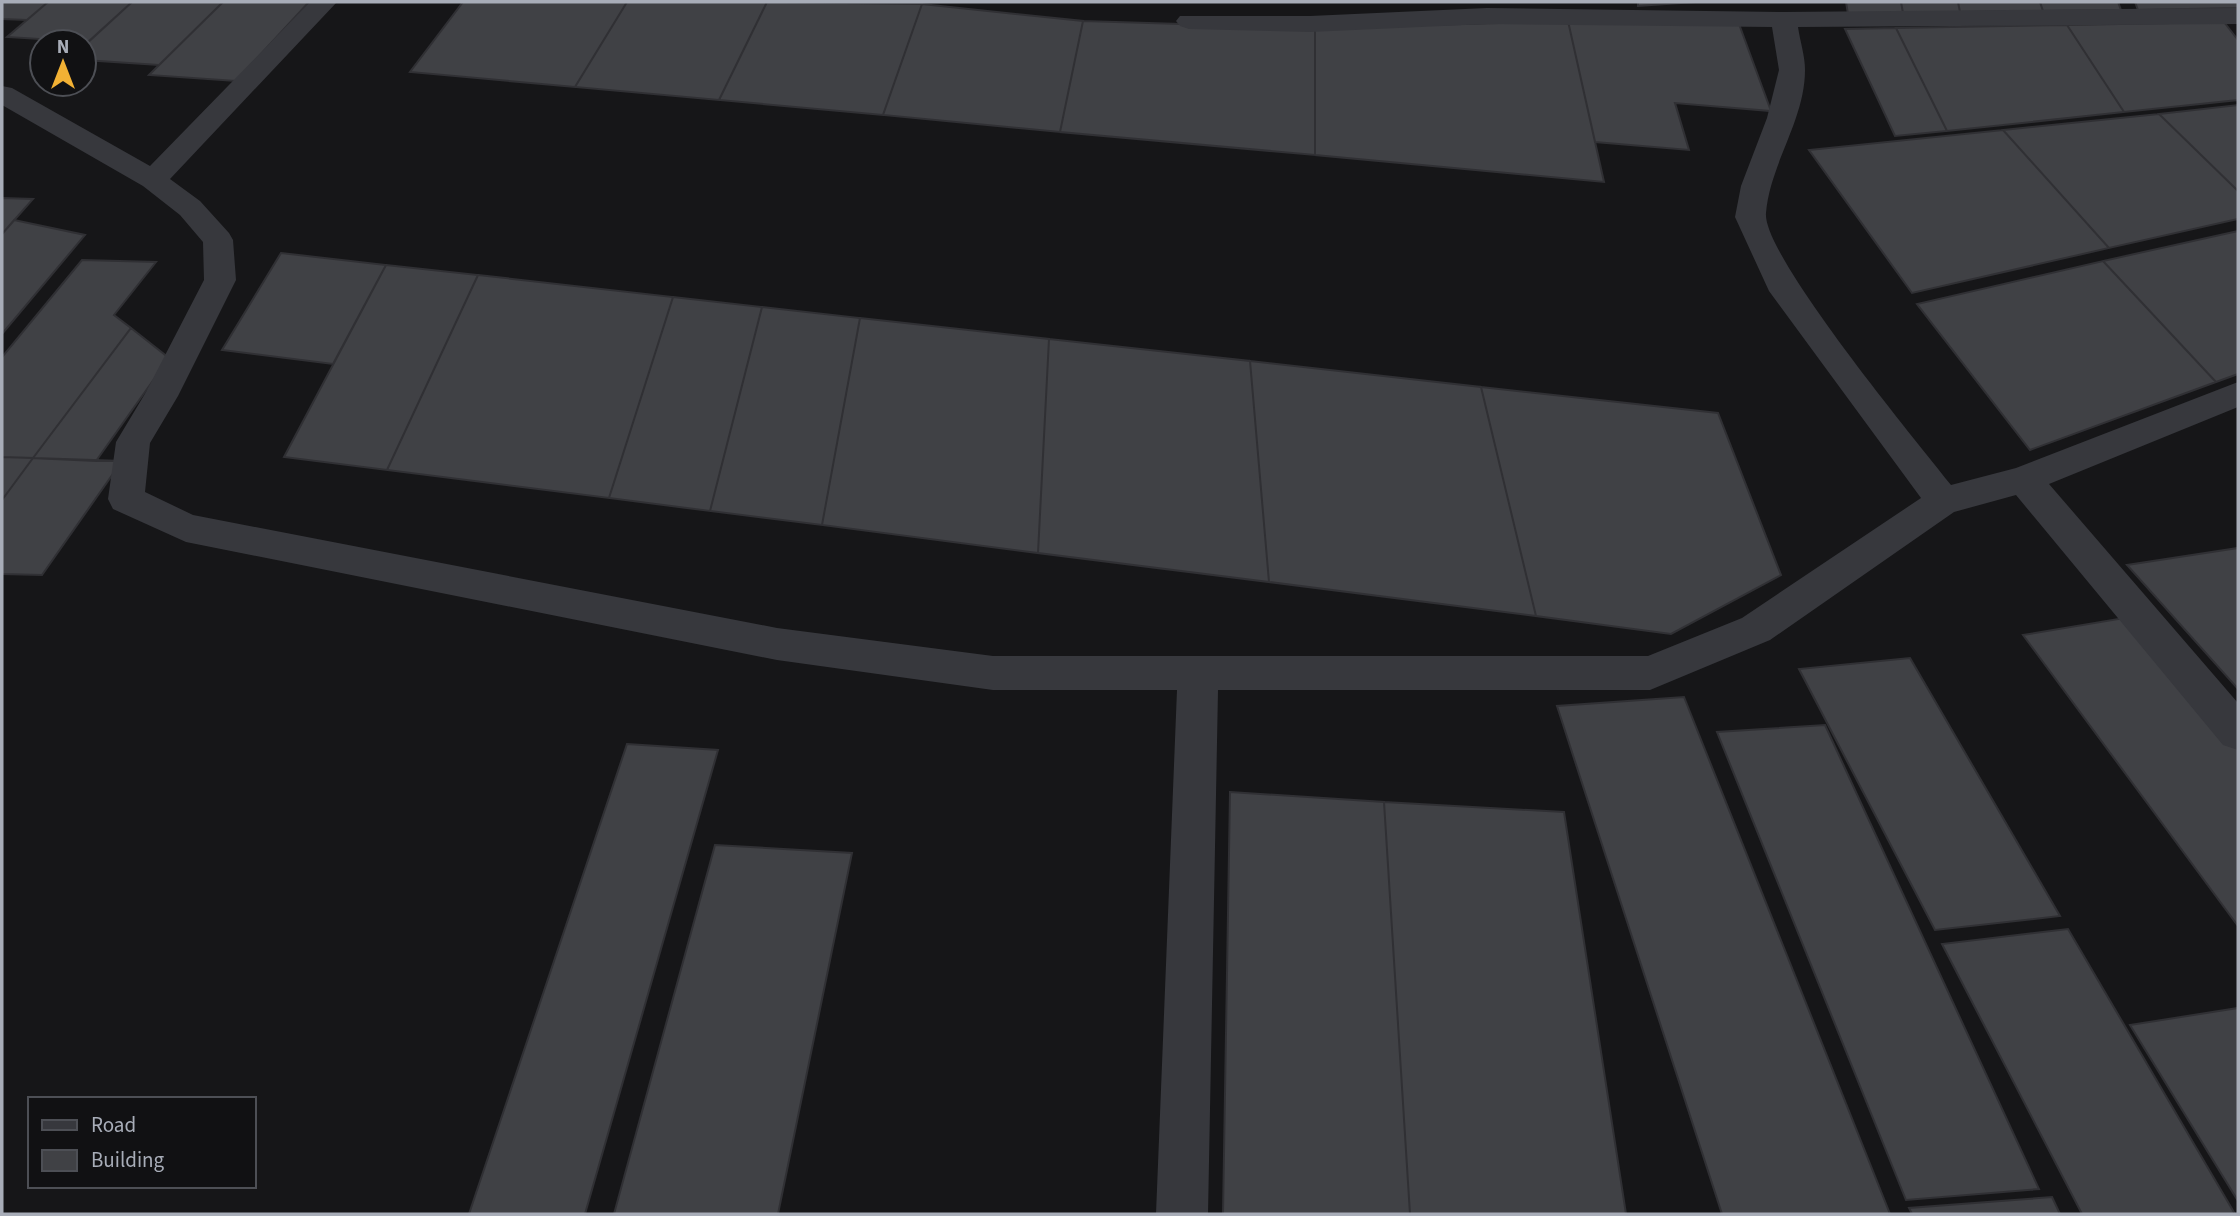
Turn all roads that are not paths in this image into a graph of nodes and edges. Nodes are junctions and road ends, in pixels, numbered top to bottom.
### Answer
1 (324, 2) edge
2 (2238, 16) edge
3 (1784, 20) junction
4 (1189, 22) dead end
5 (2, 94) edge
6 (153, 180) junction
7 (2238, 394) edge
8 (2024, 479) junction
9 (1943, 501) junction
10 (1198, 674) junction
11 (2238, 732) edge
12 (1182, 1214) edge

1 - 6 street
2 - 3 street
3 - 4 street
3 - 9 street
5 - 6 street
6 - 10 street
7 - 8 street
8 - 9 street
8 - 11 street
9 - 10 street
10 - 12 street

